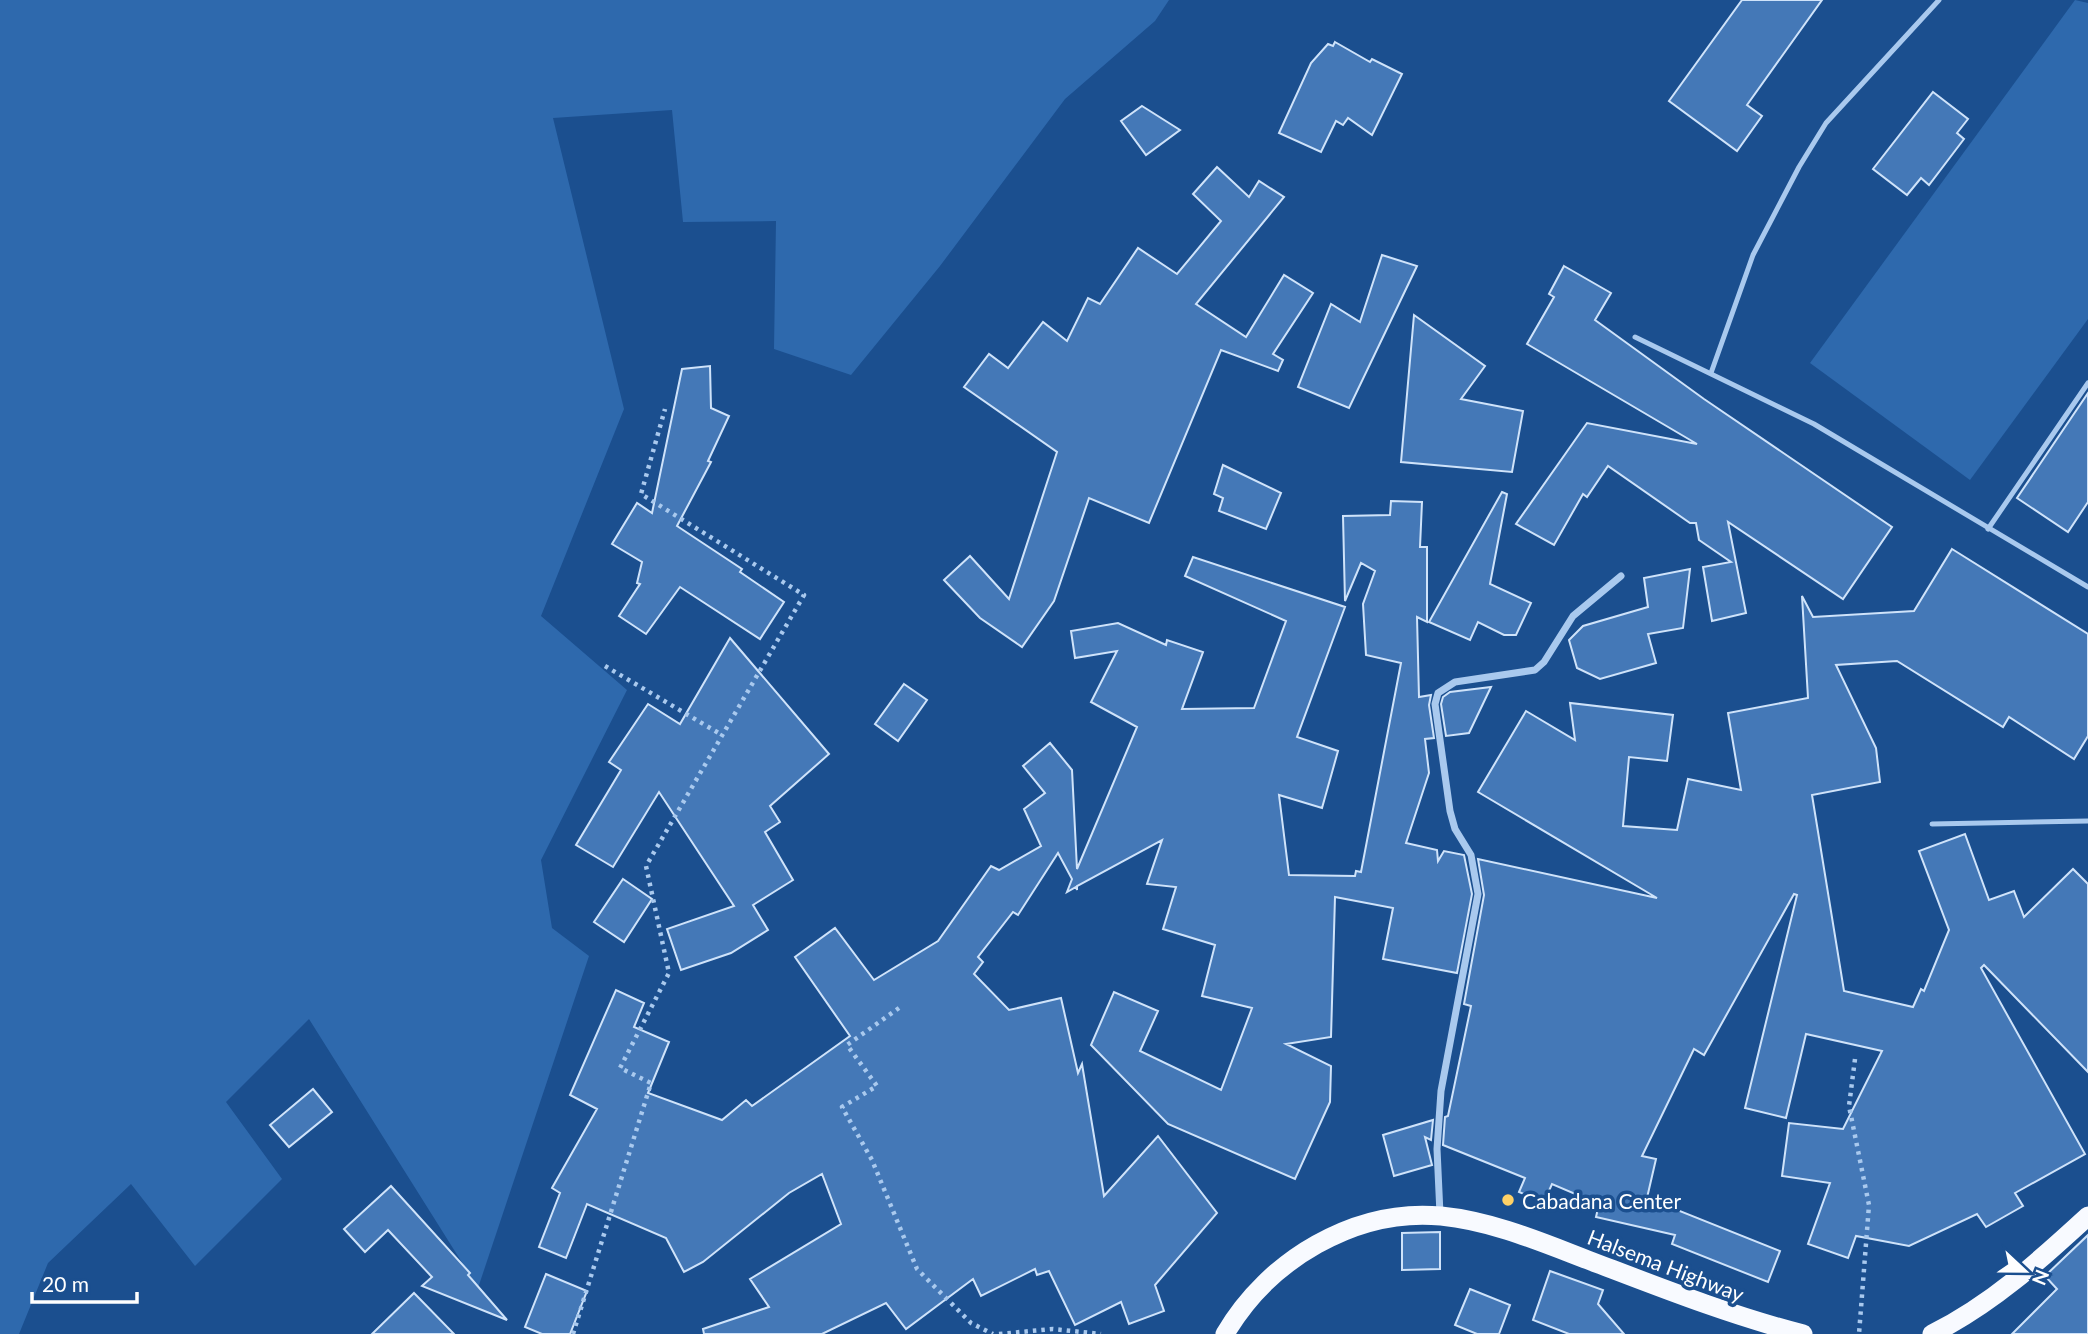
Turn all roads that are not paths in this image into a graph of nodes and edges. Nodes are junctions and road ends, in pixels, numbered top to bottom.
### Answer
1 (1939, 0) edge
2 (1635, 337) dead end
3 (1711, 373) junction
4 (2088, 383) edge
5 (1988, 529) junction
6 (1621, 576) dead end
7 (2088, 587) edge
8 (2088, 821) edge
9 (1931, 824) dead end
10 (1441, 1216) junction
11 (2088, 1216) edge
12 (1225, 1334) edge
13 (1803, 1334) edge
14 (1932, 1334) edge

1 - 3 lane
2 - 3 lane
3 - 5 lane
4 - 5 lane
5 - 7 lane
6 - 10 street
8 - 9 lane
10 - 12 highway, Halsema Highway
10 - 13 highway, Halsema Highway
11 - 14 highway

